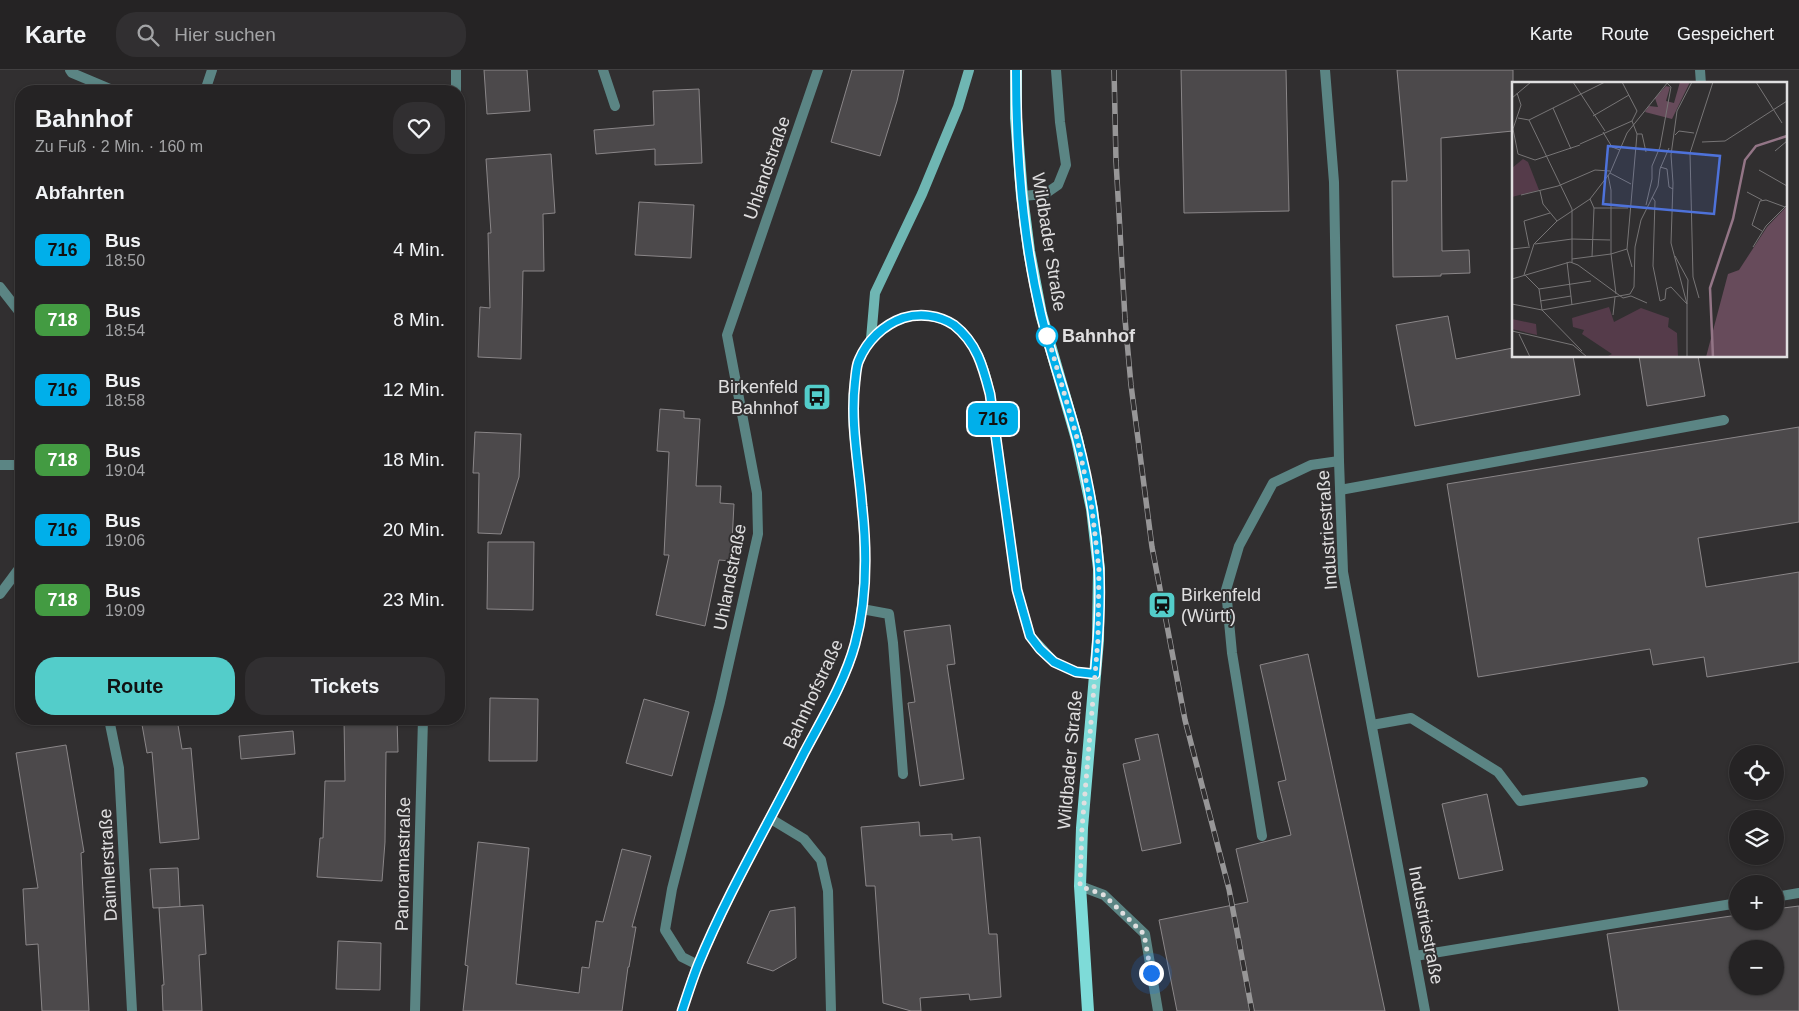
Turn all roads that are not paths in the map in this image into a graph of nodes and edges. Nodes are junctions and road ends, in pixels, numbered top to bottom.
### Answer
1 (70, 70) edge
2 (212, 70) edge
3 (456, 70) edge
4 (603, 70) edge
5 (818, 70) edge
6 (969, 70) edge
7 (1016, 70) edge
8 (1056, 70) edge
9 (1325, 70) edge
10 (101, 85) edge
11 (208, 85) edge
12 (456, 85) edge
13 (615, 106) dead end
14 (1022, 196) junction
15 (0, 287) edge
16 (15, 306) edge
17 (871, 339) junction
18 (1724, 420) dead end
19 (1339, 462) junction
20 (0, 464) edge
21 (15, 464) edge
22 (1340, 490) junction
23 (15, 574) edge
24 (0, 594) edge
25 (862, 609) junction
26 (1095, 674) junction
27 (110, 725) edge
28 (422, 725) edge
29 (1372, 725) junction
30 (902, 774) dead end
31 (1643, 782) dead end
32 (771, 819) junction
33 (1262, 836) dead end
34 (1080, 886) junction
35 (1799, 893) edge
36 (1784, 896) edge
37 (1729, 904) edge
38 (1415, 956) junction
39 (698, 965) junction
40 (132, 1011) edge
41 (415, 1011) edge
42 (682, 1011) edge
43 (831, 1011) edge
44 (1088, 1011) edge
45 (1158, 1011) edge
46 (1425, 1011) edge

1 - 10 street
2 - 11 street
3 - 12 street
4 - 13 street
5 - 39 street, Uhlandstraße
6 - 17 main road
7 - 14 main road, Wildbader Straße
8 - 14 street
9 - 19 street, Industriestraße
14 - 26 main road, Wildbader Straße
15 - 16 street
17 - 25 main road, Bahnhofstraße
17 - 26 main road
18 - 22 street
19 - 22 street, Industriestraße
19 - 33 street
20 - 21 street
22 - 29 street, Industriestraße
23 - 24 street
25 - 30 street
25 - 32 main road, Bahnhofstraße
26 - 34 main road, Wildbader Straße
27 - 40 street, Daimlerstraße
28 - 41 street, Panoramastraße
29 - 31 street
29 - 38 street, Industriestraße
32 - 39 main road, Bahnhofstraße
32 - 43 street
34 - 44 main road, Wildbader Straße
34 - 45 street
35 - 36 street
37 - 38 street
38 - 46 street, Industriestraße
39 - 42 main road, Bahnhofstraße

